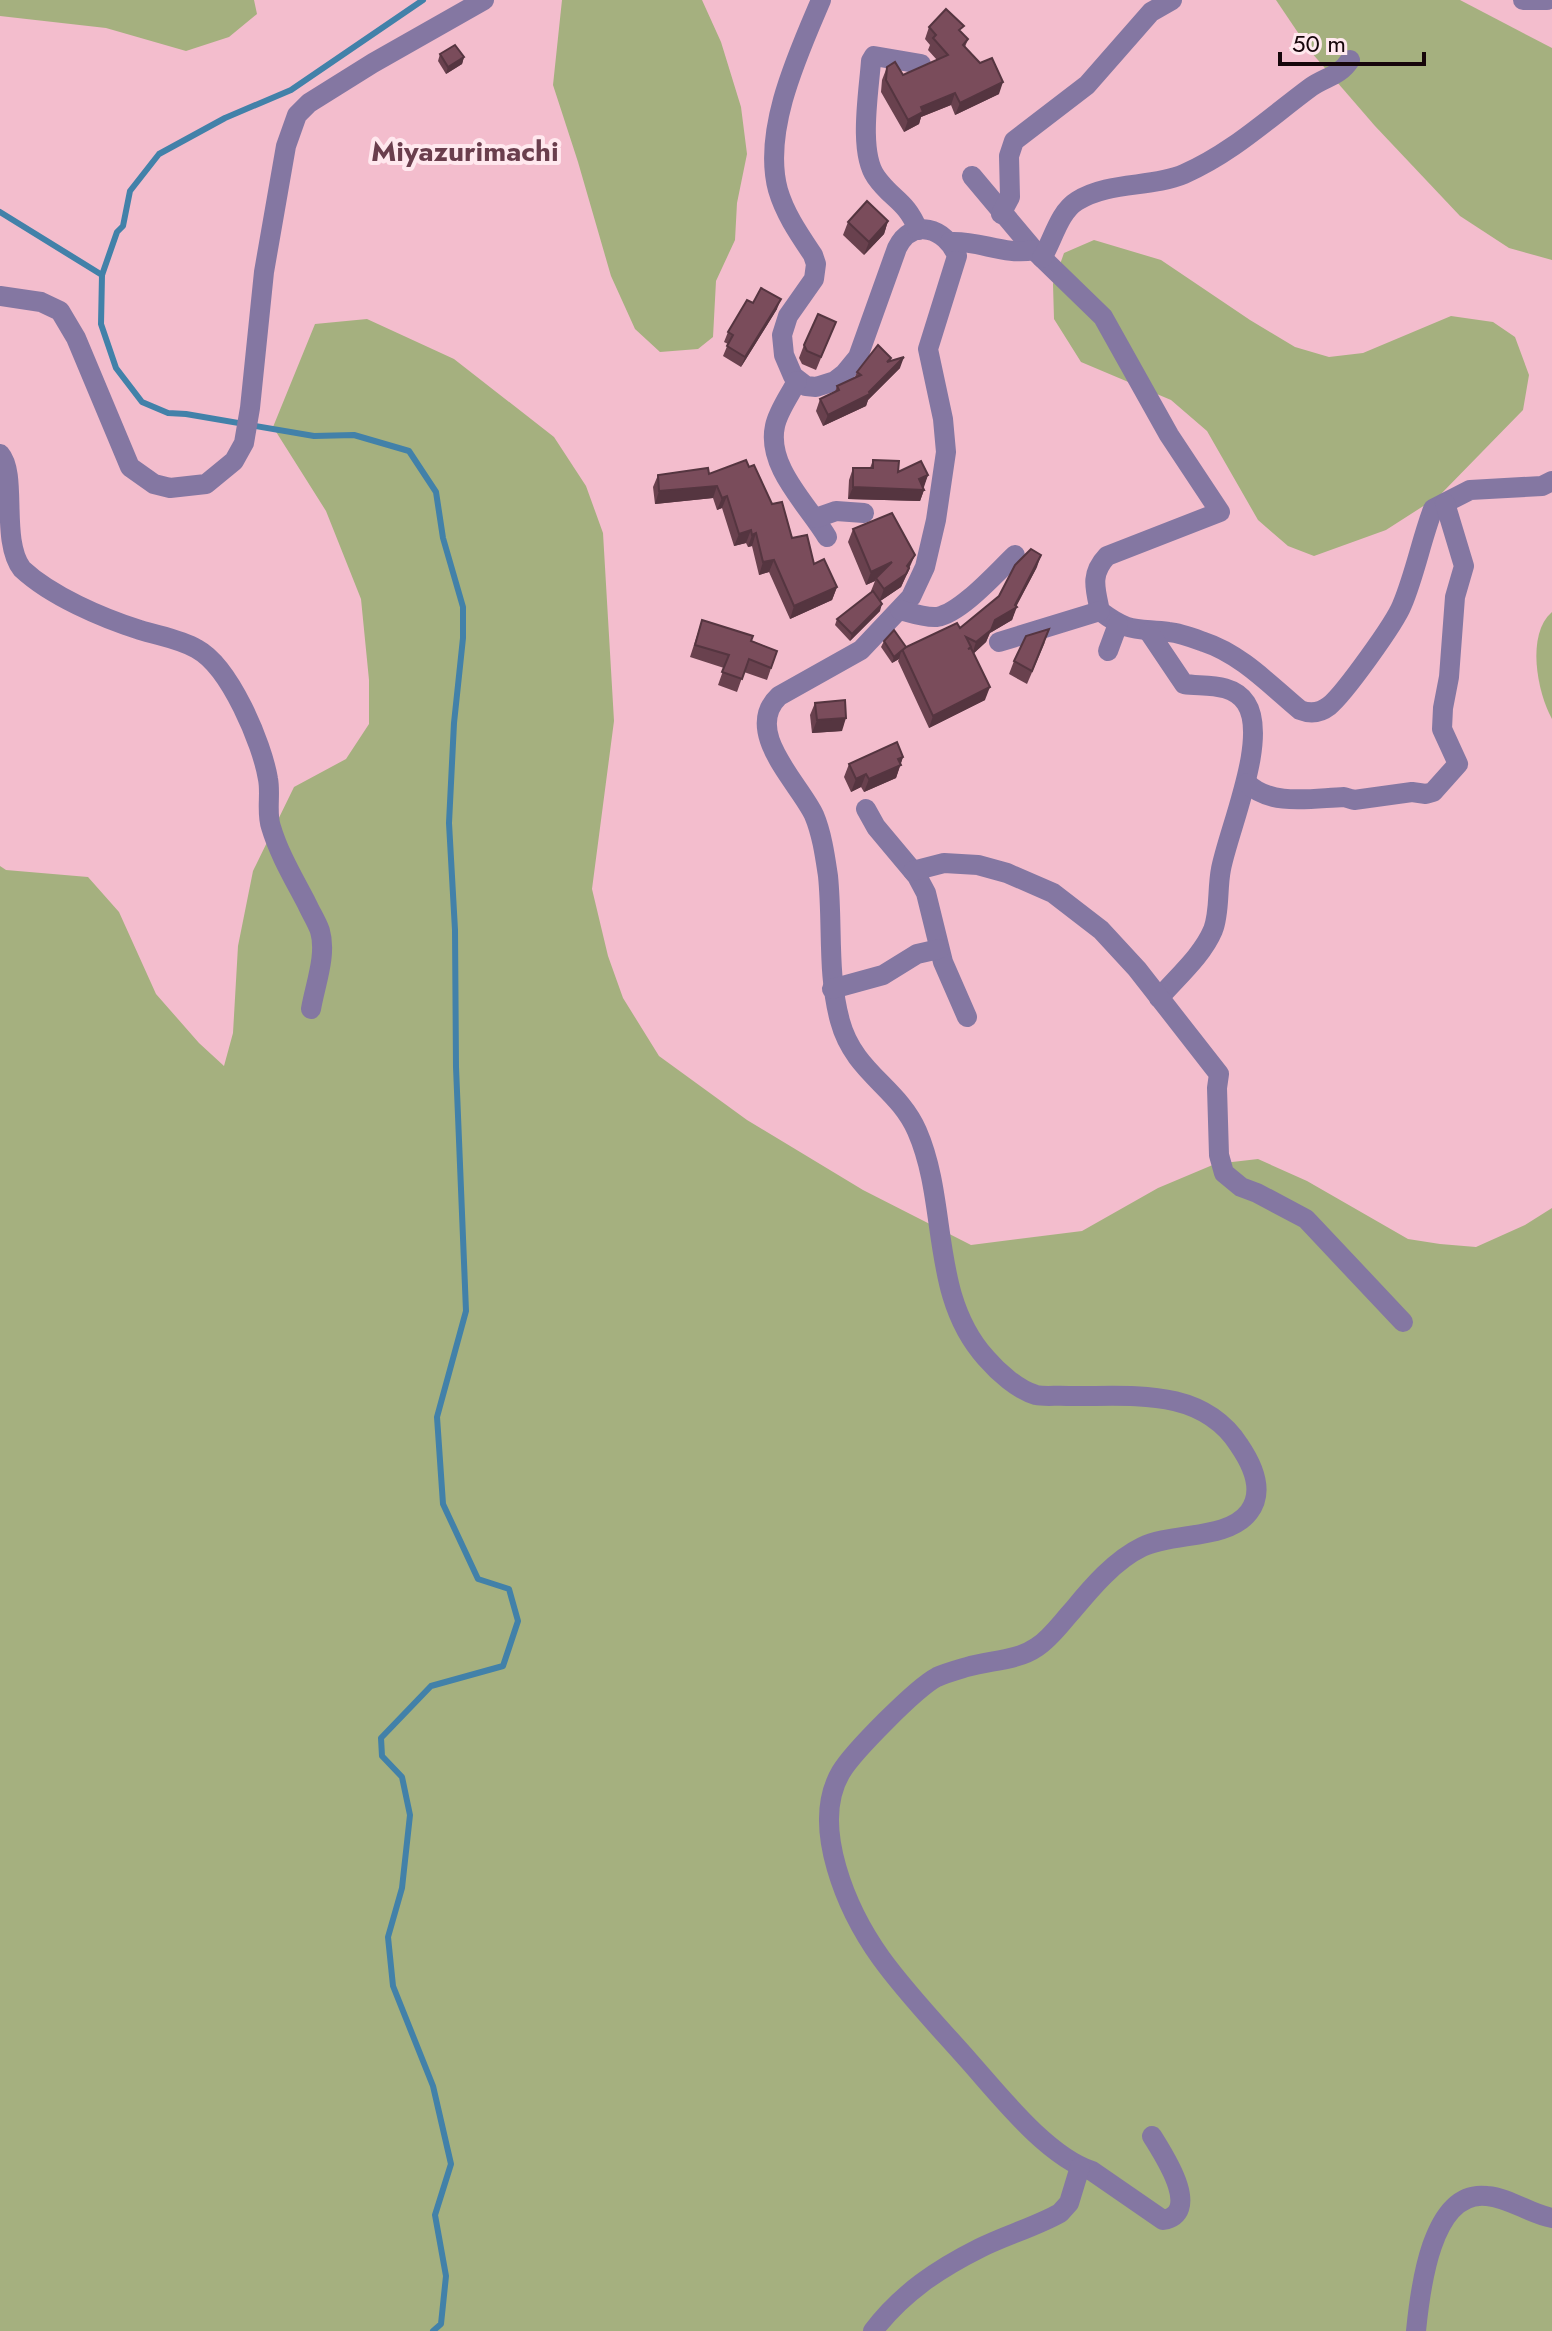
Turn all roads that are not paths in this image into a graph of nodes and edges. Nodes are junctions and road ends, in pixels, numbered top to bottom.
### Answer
1 (484, 0) edge
2 (821, 0) edge
3 (1172, 0) edge
4 (1523, 0) edge
5 (1547, 0) edge
6 (1350, 60) dead end
7 (921, 64) edge
8 (972, 176) dead end
9 (1001, 214) junction
10 (918, 230) junction
11 (950, 242) junction
12 (1038, 254) junction
13 (0, 296) edge
14 (797, 381) junction
15 (0, 454) edge
16 (1552, 481) edge
17 (1445, 503) junction
18 (864, 513) dead end
19 (816, 518) junction
20 (827, 537) dead end
21 (1015, 555) dead end
22 (900, 610) junction
23 (1100, 611) junction
24 (1118, 624) junction
25 (1149, 632) junction
26 (999, 642) dead end
27 (1108, 651) dead end
28 (1247, 783) junction
29 (866, 809) dead end
30 (913, 871) junction
31 (939, 949) junction
32 (832, 989) junction
33 (1159, 998) junction
34 (311, 1009) dead end
35 (967, 1017) dead end
36 (1403, 1322) dead end
37 (1152, 2136) dead end
38 (1080, 2167) junction
39 (1552, 2218) edge
40 (873, 2331) edge
41 (1416, 2331) edge

1 - 13 street
2 - 14 street
3 - 9 street
4 - 5 street
6 - 12 street
7 - 10 street
8 - 9 street
9 - 12 street
10 - 11 street
10 - 14 street
11 - 12 street
11 - 22 street
12 - 23 street
14 - 19 street
15 - 34 street
16 - 17 street
17 - 25 street
17 - 28 street
18 - 19 street
19 - 20 street
21 - 22 street
22 - 32 street
23 - 24 street
23 - 26 street
24 - 25 street
24 - 27 street
25 - 28 street
28 - 33 street
29 - 30 street
30 - 31 street
30 - 33 street
31 - 32 street
31 - 35 street
32 - 38 street
33 - 36 street
37 - 38 street
38 - 40 street
39 - 41 street

